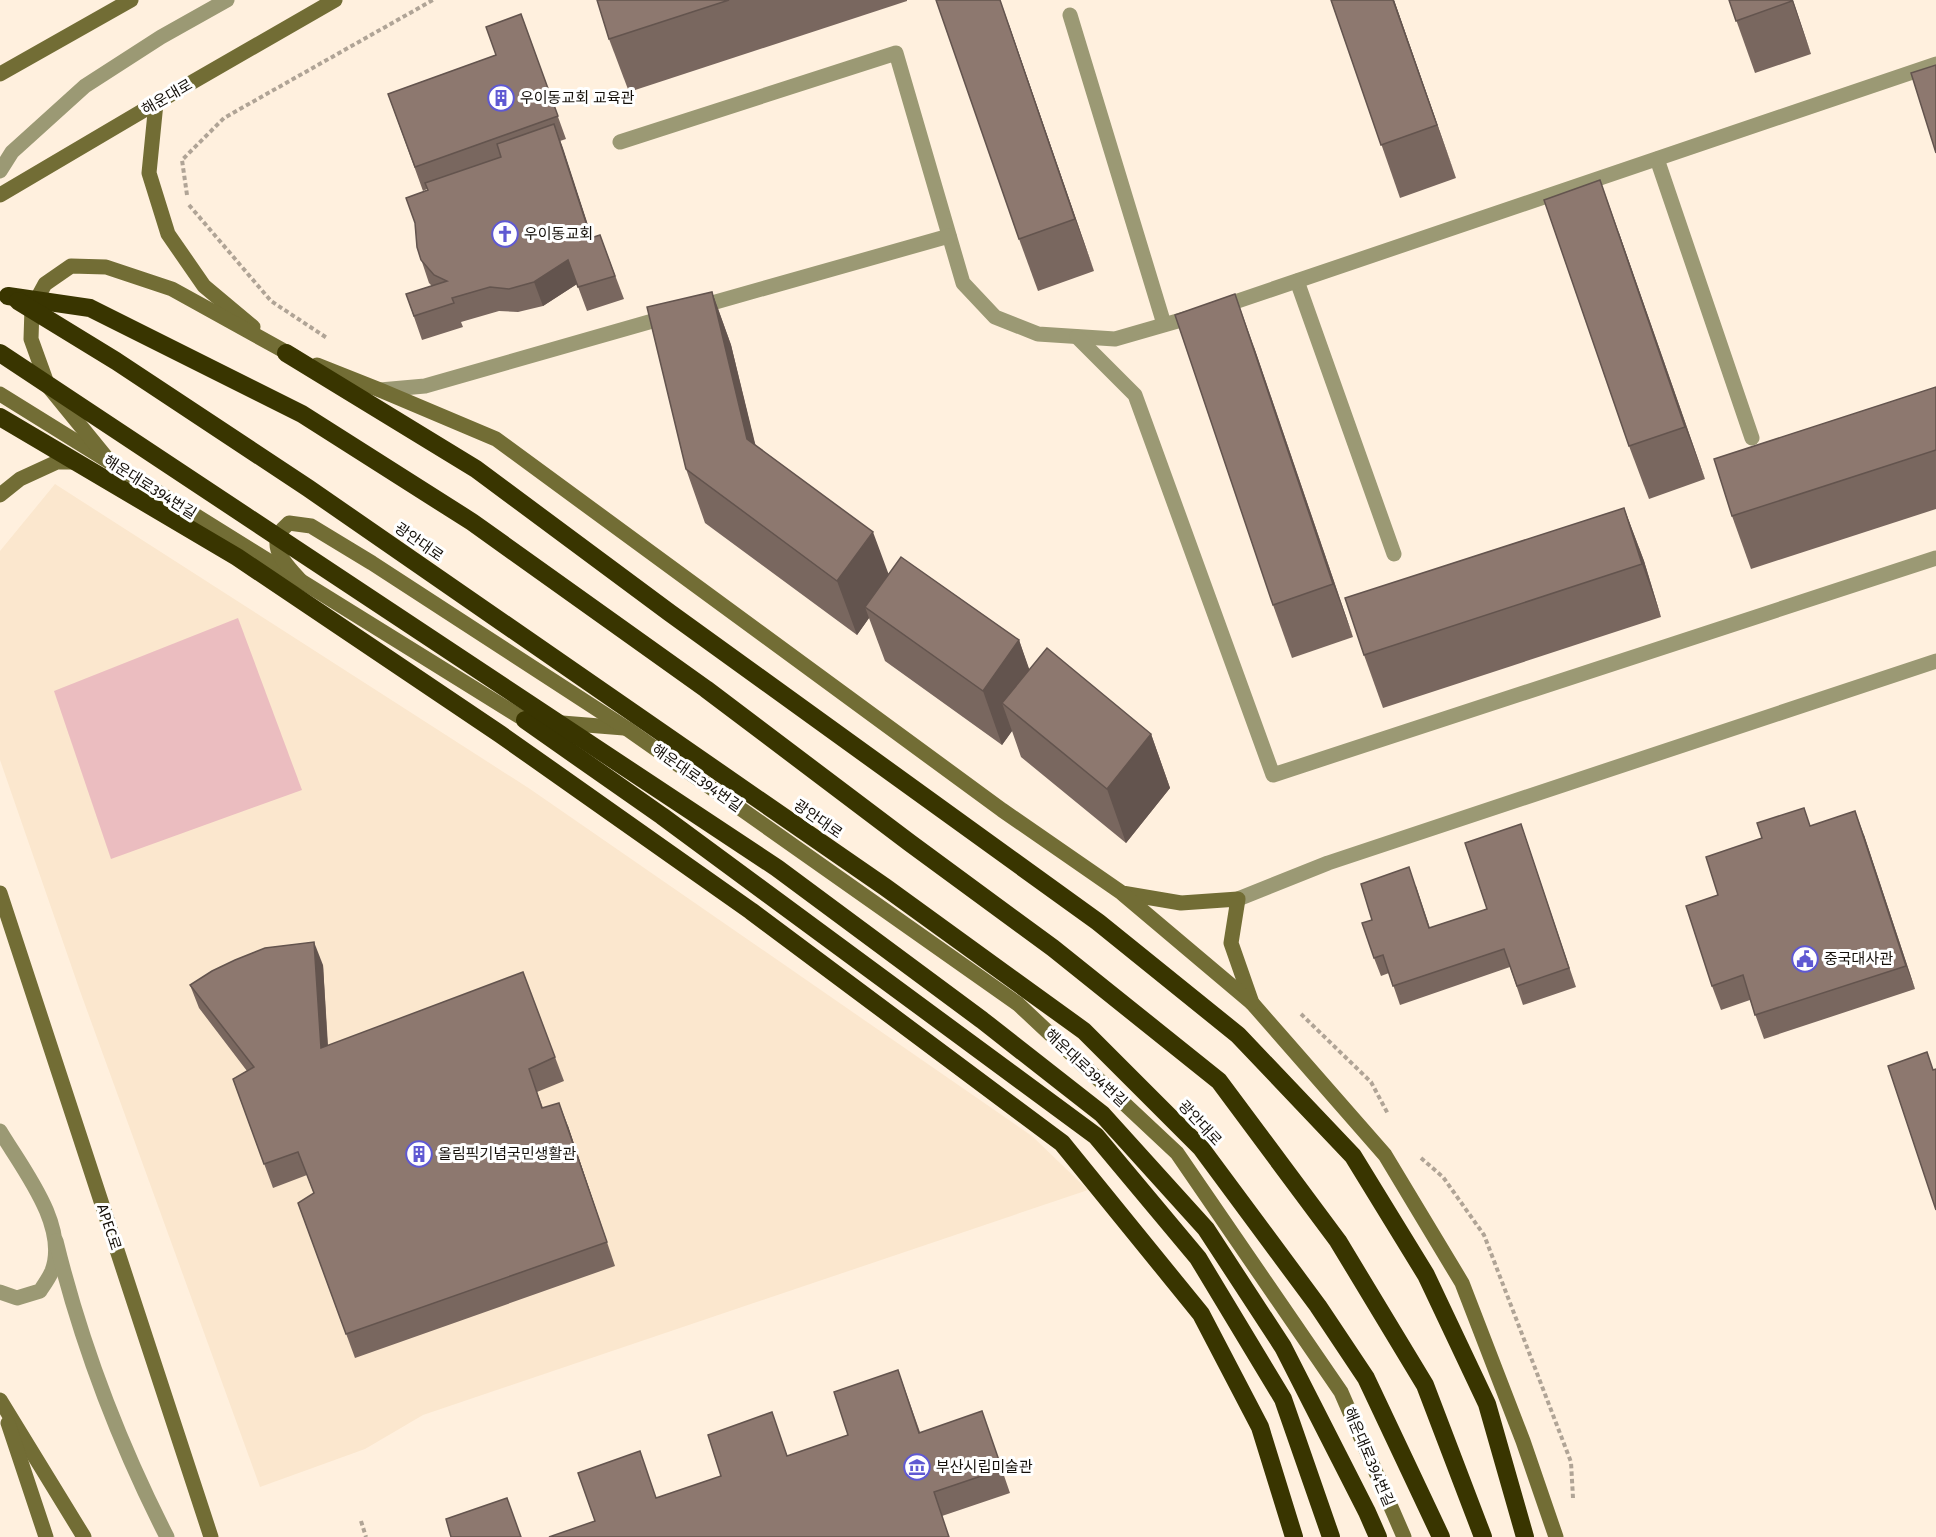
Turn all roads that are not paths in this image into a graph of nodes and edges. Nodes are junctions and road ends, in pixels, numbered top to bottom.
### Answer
1 (131, 0) edge
2 (227, 0) edge
3 (335, 0) edge
4 (1070, 15) dead end
5 (1936, 64) edge
6 (0, 74) edge
7 (156, 103) junction
8 (620, 142) dead end
9 (1657, 159) junction
10 (0, 171) edge
11 (0, 195) edge
12 (949, 236) junction
13 (1298, 281) junction
14 (4, 294) edge
15 (1164, 324) junction
16 (1077, 337) junction
17 (0, 353) edge
18 (286, 353) junction
19 (380, 390) junction
20 (0, 394) edge
21 (0, 417) edge
22 (1752, 438) dead end
23 (110, 462) junction
24 (0, 495) edge
25 (1394, 554) dead end
26 (1936, 558) edge
27 (300, 580) junction
28 (1936, 661) edge
29 (525, 720) junction
30 (626, 728) junction
31 (0, 893) edge
32 (1122, 893) junction
33 (1238, 899) junction
34 (0, 902) edge
35 (8, 917) junction
36 (1252, 1004) junction
37 (0, 1131) edge
38 (56, 1241) junction
39 (0, 1292) edge
40 (0, 1400) edge
41 (46, 1537) edge
42 (84, 1537) edge
43 (167, 1537) edge
44 (211, 1537) edge
45 (1294, 1537) edge
46 (1331, 1537) edge
47 (1378, 1537) edge
48 (1404, 1537) edge
49 (1441, 1537) edge
50 (1483, 1537) edge
51 (1525, 1537) edge
52 (1556, 1537) edge

1 - 6 main road
2 - 10 street
3 - 7 main road, 해운대로
4 - 15 street
5 - 9 street
7 - 11 main road, 해운대로
7 - 18 main road
8 - 12 street
9 - 13 street
9 - 22 street
12 - 16 street
12 - 19 street
13 - 15 street
13 - 25 street
14 - 49 highway, 광안대로, bridge
14 - 50 highway, bridge
15 - 16 street
16 - 26 street
17 - 47 highway, bridge
18 - 19 main road
18 - 23 main road
18 - 51 highway
19 - 32 main road
20 - 23 main road, 해운대로394번길
21 - 45 highway, bridge
23 - 24 main road
23 - 27 main road, 해운대로394번길
27 - 29 main road, 해운대로394번길
27 - 30 main road, 해운대로394번길
28 - 33 street
29 - 30 main road, 해운대로394번길
29 - 46 highway
30 - 48 main road, 해운대로394번길
31 - 35 main road, APEC로
32 - 33 main road
32 - 36 main road
33 - 36 main road
34 - 35 main road, APEC로
35 - 44 main road, APEC로
36 - 52 main road
37 - 38 street
38 - 39 street
38 - 43 street
40 - 41 main road
40 - 42 main road

